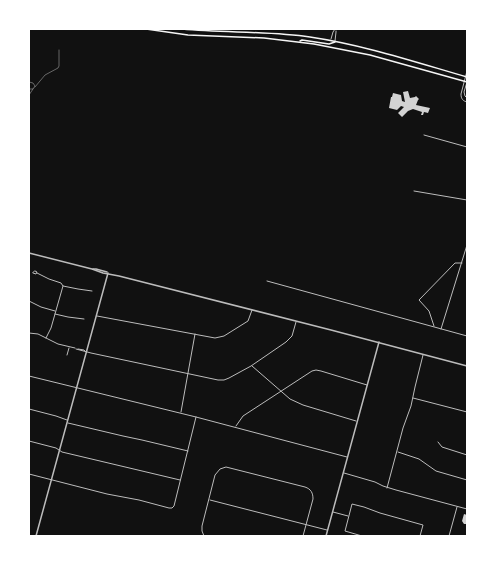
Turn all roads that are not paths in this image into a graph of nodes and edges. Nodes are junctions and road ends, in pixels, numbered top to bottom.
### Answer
1 (146, 29) edge
2 (182, 29) edge
3 (335, 29) edge
4 (330, 41) junction
5 (299, 42) junction
6 (335, 42) junction
7 (59, 50) dead end
8 (467, 71) edge
9 (466, 76) edge
10 (464, 81) junction
11 (29, 82) edge
12 (467, 82) edge
13 (35, 87) junction
14 (29, 89) edge
15 (33, 89) junction
16 (29, 95) edge
17 (467, 98) edge
18 (467, 102) edge
19 (424, 135) dead end
20 (467, 147) edge
21 (414, 191) dead end
22 (467, 200) edge
23 (467, 245) edge
24 (29, 253) edge
25 (462, 263) junction
26 (108, 273) junction
27 (37, 274) dead end
28 (267, 281) dead end
29 (63, 286) junction
30 (92, 291) dead end
31 (29, 301) edge
32 (252, 310) junction
33 (56, 311) junction
34 (55, 314) junction
35 (96, 316) junction
36 (84, 319) dead end
37 (297, 321) junction
38 (434, 327) junction
39 (441, 329) junction
40 (29, 332) edge
41 (195, 334) junction
42 (467, 336) edge
43 (46, 338) junction
44 (379, 342) junction
45 (69, 347) junction
46 (86, 352) junction
47 (424, 354) junction
48 (67, 355) dead end
49 (251, 366) junction
50 (467, 366) edge
51 (187, 374) junction
52 (29, 376) edge
53 (367, 385) junction
54 (76, 388) junction
55 (281, 392) junction
56 (413, 398) junction
57 (29, 409) edge
58 (467, 412) edge
59 (181, 413) junction
60 (196, 416) junction
61 (67, 421) junction
62 (357, 421) junction
63 (236, 427) junction
64 (29, 441) edge
65 (438, 442) dead end
66 (59, 450) junction
67 (188, 451) junction
68 (397, 452) junction
69 (467, 455) edge
70 (347, 457) junction
71 (343, 473) junction
72 (29, 474) edge
73 (51, 480) junction
74 (181, 480) junction
75 (467, 480) edge
76 (387, 488) junction
77 (209, 500) junction
78 (457, 506) junction
79 (467, 509) edge
80 (333, 512) junction
81 (348, 516) junction
82 (306, 525) junction
83 (328, 530) junction
84 (36, 536) edge
85 (204, 536) edge
86 (303, 536) edge
87 (326, 536) edge
88 (362, 536) edge
89 (420, 536) edge
90 (449, 536) edge

1 - 5 main road
2 - 4 main road
3 - 4 street
3 - 6 street
4 - 6 main road
5 - 6 main road
5 - 10 main road
6 - 9 main road
7 - 13 lane
8 - 9 street
9 - 10 street
10 - 12 main road
10 - 18 street
11 - 13 lane
12 - 17 street
13 - 15 lane
14 - 15 lane
15 - 16 lane
19 - 20 street
21 - 22 street
23 - 25 street
24 - 26 street
25 - 38 street
25 - 39 street
26 - 32 street
26 - 35 street
27 - 29 street
28 - 38 street
29 - 30 street
29 - 33 street
31 - 33 street
32 - 37 street
32 - 41 street
33 - 34 street
34 - 36 street
34 - 43 street
35 - 41 street
35 - 46 street
37 - 44 street
37 - 49 street
38 - 39 street
39 - 42 street
40 - 43 street
41 - 51 street
43 - 45 street
44 - 47 street
44 - 53 street
45 - 46 street
45 - 48 street
46 - 51 street
46 - 54 street
47 - 50 street
47 - 56 street
49 - 51 street
49 - 55 street
51 - 59 street
52 - 54 street
53 - 55 street
53 - 62 street
54 - 59 street
54 - 61 street
55 - 62 street
55 - 63 street
56 - 58 street
56 - 68 street
57 - 61 street
59 - 60 street
60 - 63 street
60 - 67 street
61 - 66 street
61 - 67 street
62 - 70 street
63 - 70 street
64 - 66 street
65 - 69 street
66 - 73 street
66 - 74 street
67 - 74 street
68 - 75 street
68 - 76 street
70 - 71 street
71 - 76 street
71 - 80 street
72 - 73 street
73 - 74 street
73 - 84 street
76 - 78 street
77 - 82 street
77 - 82 street
77 - 85 street
78 - 79 street
78 - 90 street
80 - 81 street
80 - 83 street
81 - 88 street
81 - 89 street
82 - 83 street
82 - 86 street
83 - 87 street

